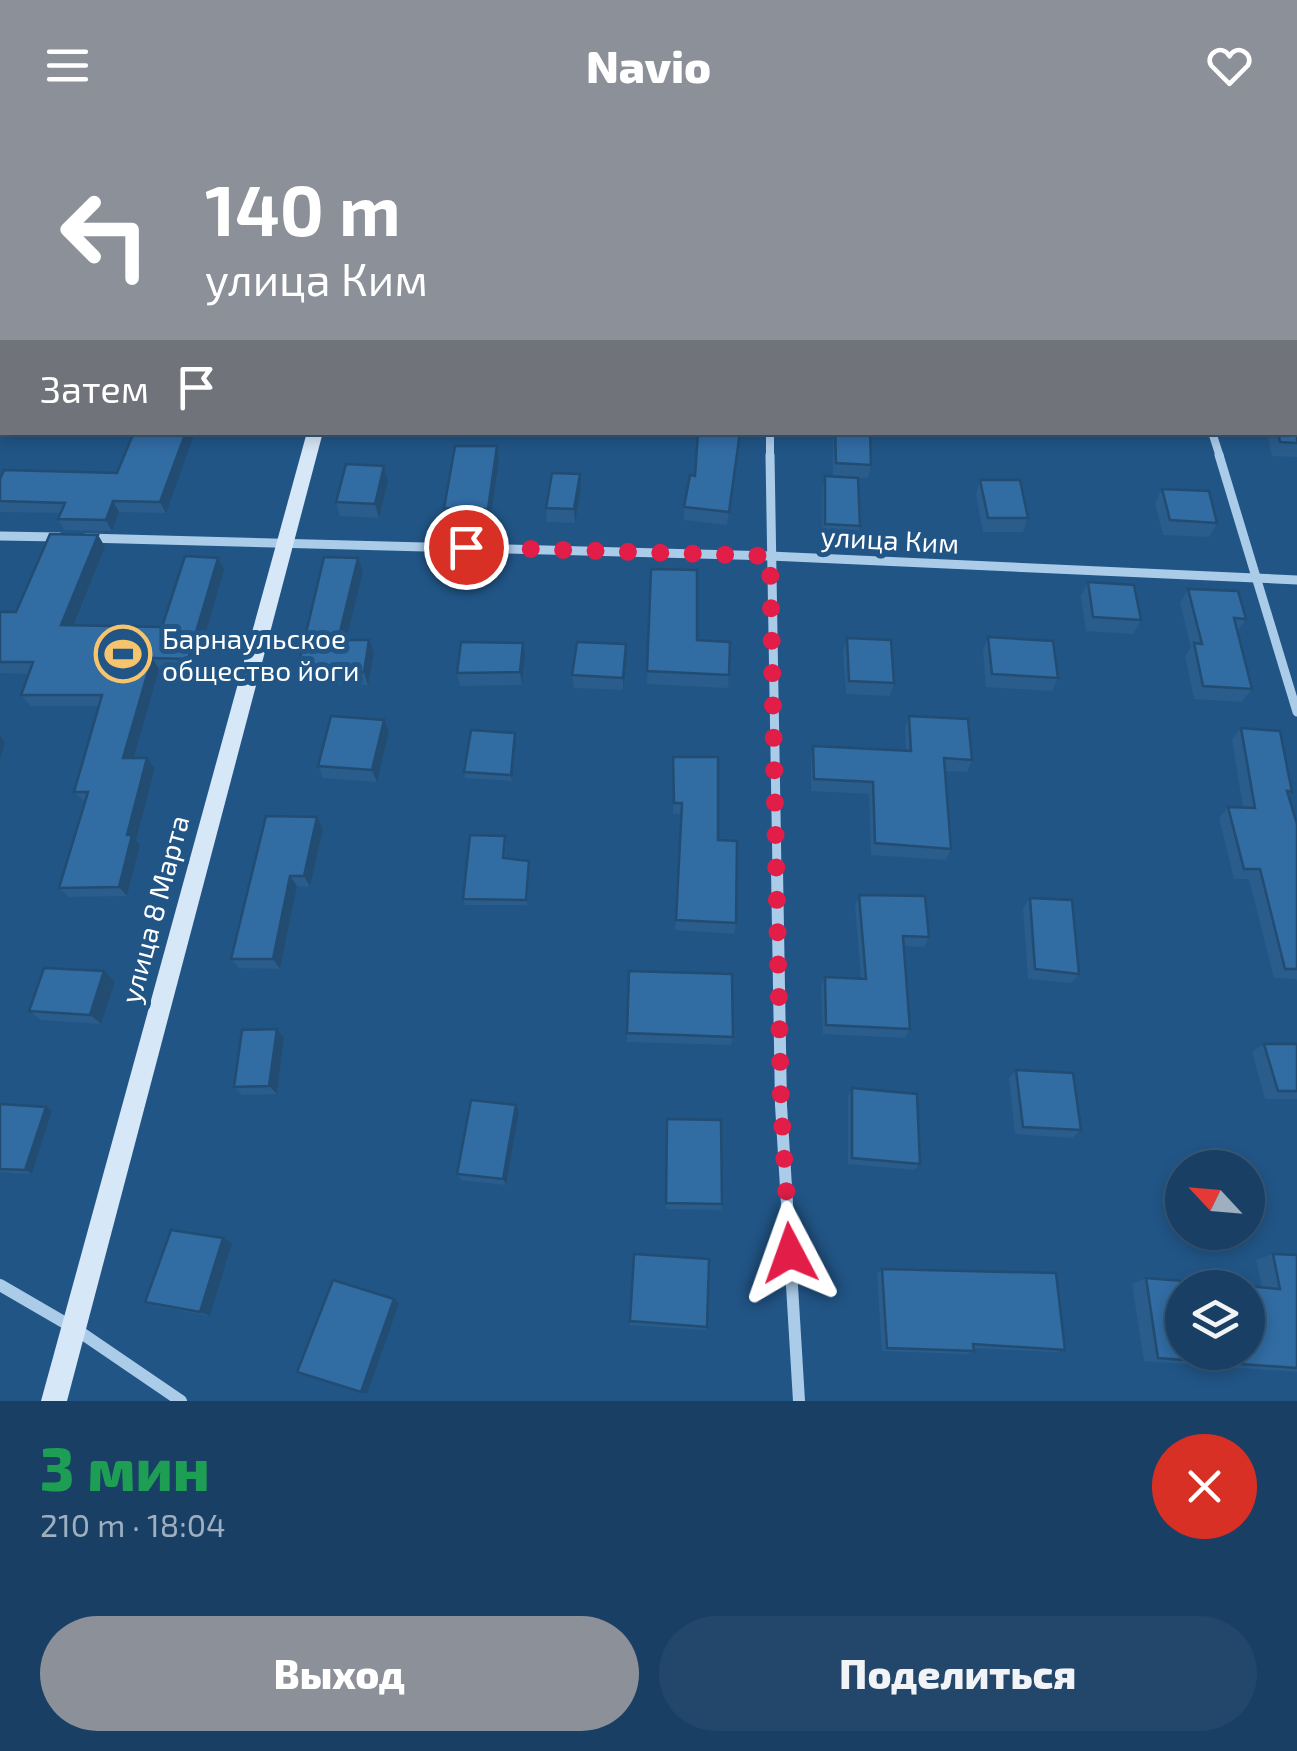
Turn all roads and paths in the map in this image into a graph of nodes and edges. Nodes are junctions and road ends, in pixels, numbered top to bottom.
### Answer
1 (314, 435) edge
2 (770, 435) edge
3 (1213, 435) edge
4 (0, 536) edge
5 (284, 541) junction
6 (770, 556) junction
7 (1256, 578) junction
8 (1297, 580) edge
9 (1297, 712) edge
10 (0, 1285) edge
11 (74, 1328) junction
12 (54, 1401) edge
13 (181, 1401) edge
14 (799, 1401) edge

1 - 5 main road, улица 8 Марта
2 - 6 street
3 - 7 street
4 - 5 street, улица Ким
5 - 6 street, улица Ким
5 - 11 main road, улица 8 Марта
6 - 7 street, улица Ким
6 - 14 street
7 - 8 street, улица Ким
7 - 9 street
10 - 11 street
11 - 12 main road, улица 8 Марта
11 - 13 street

